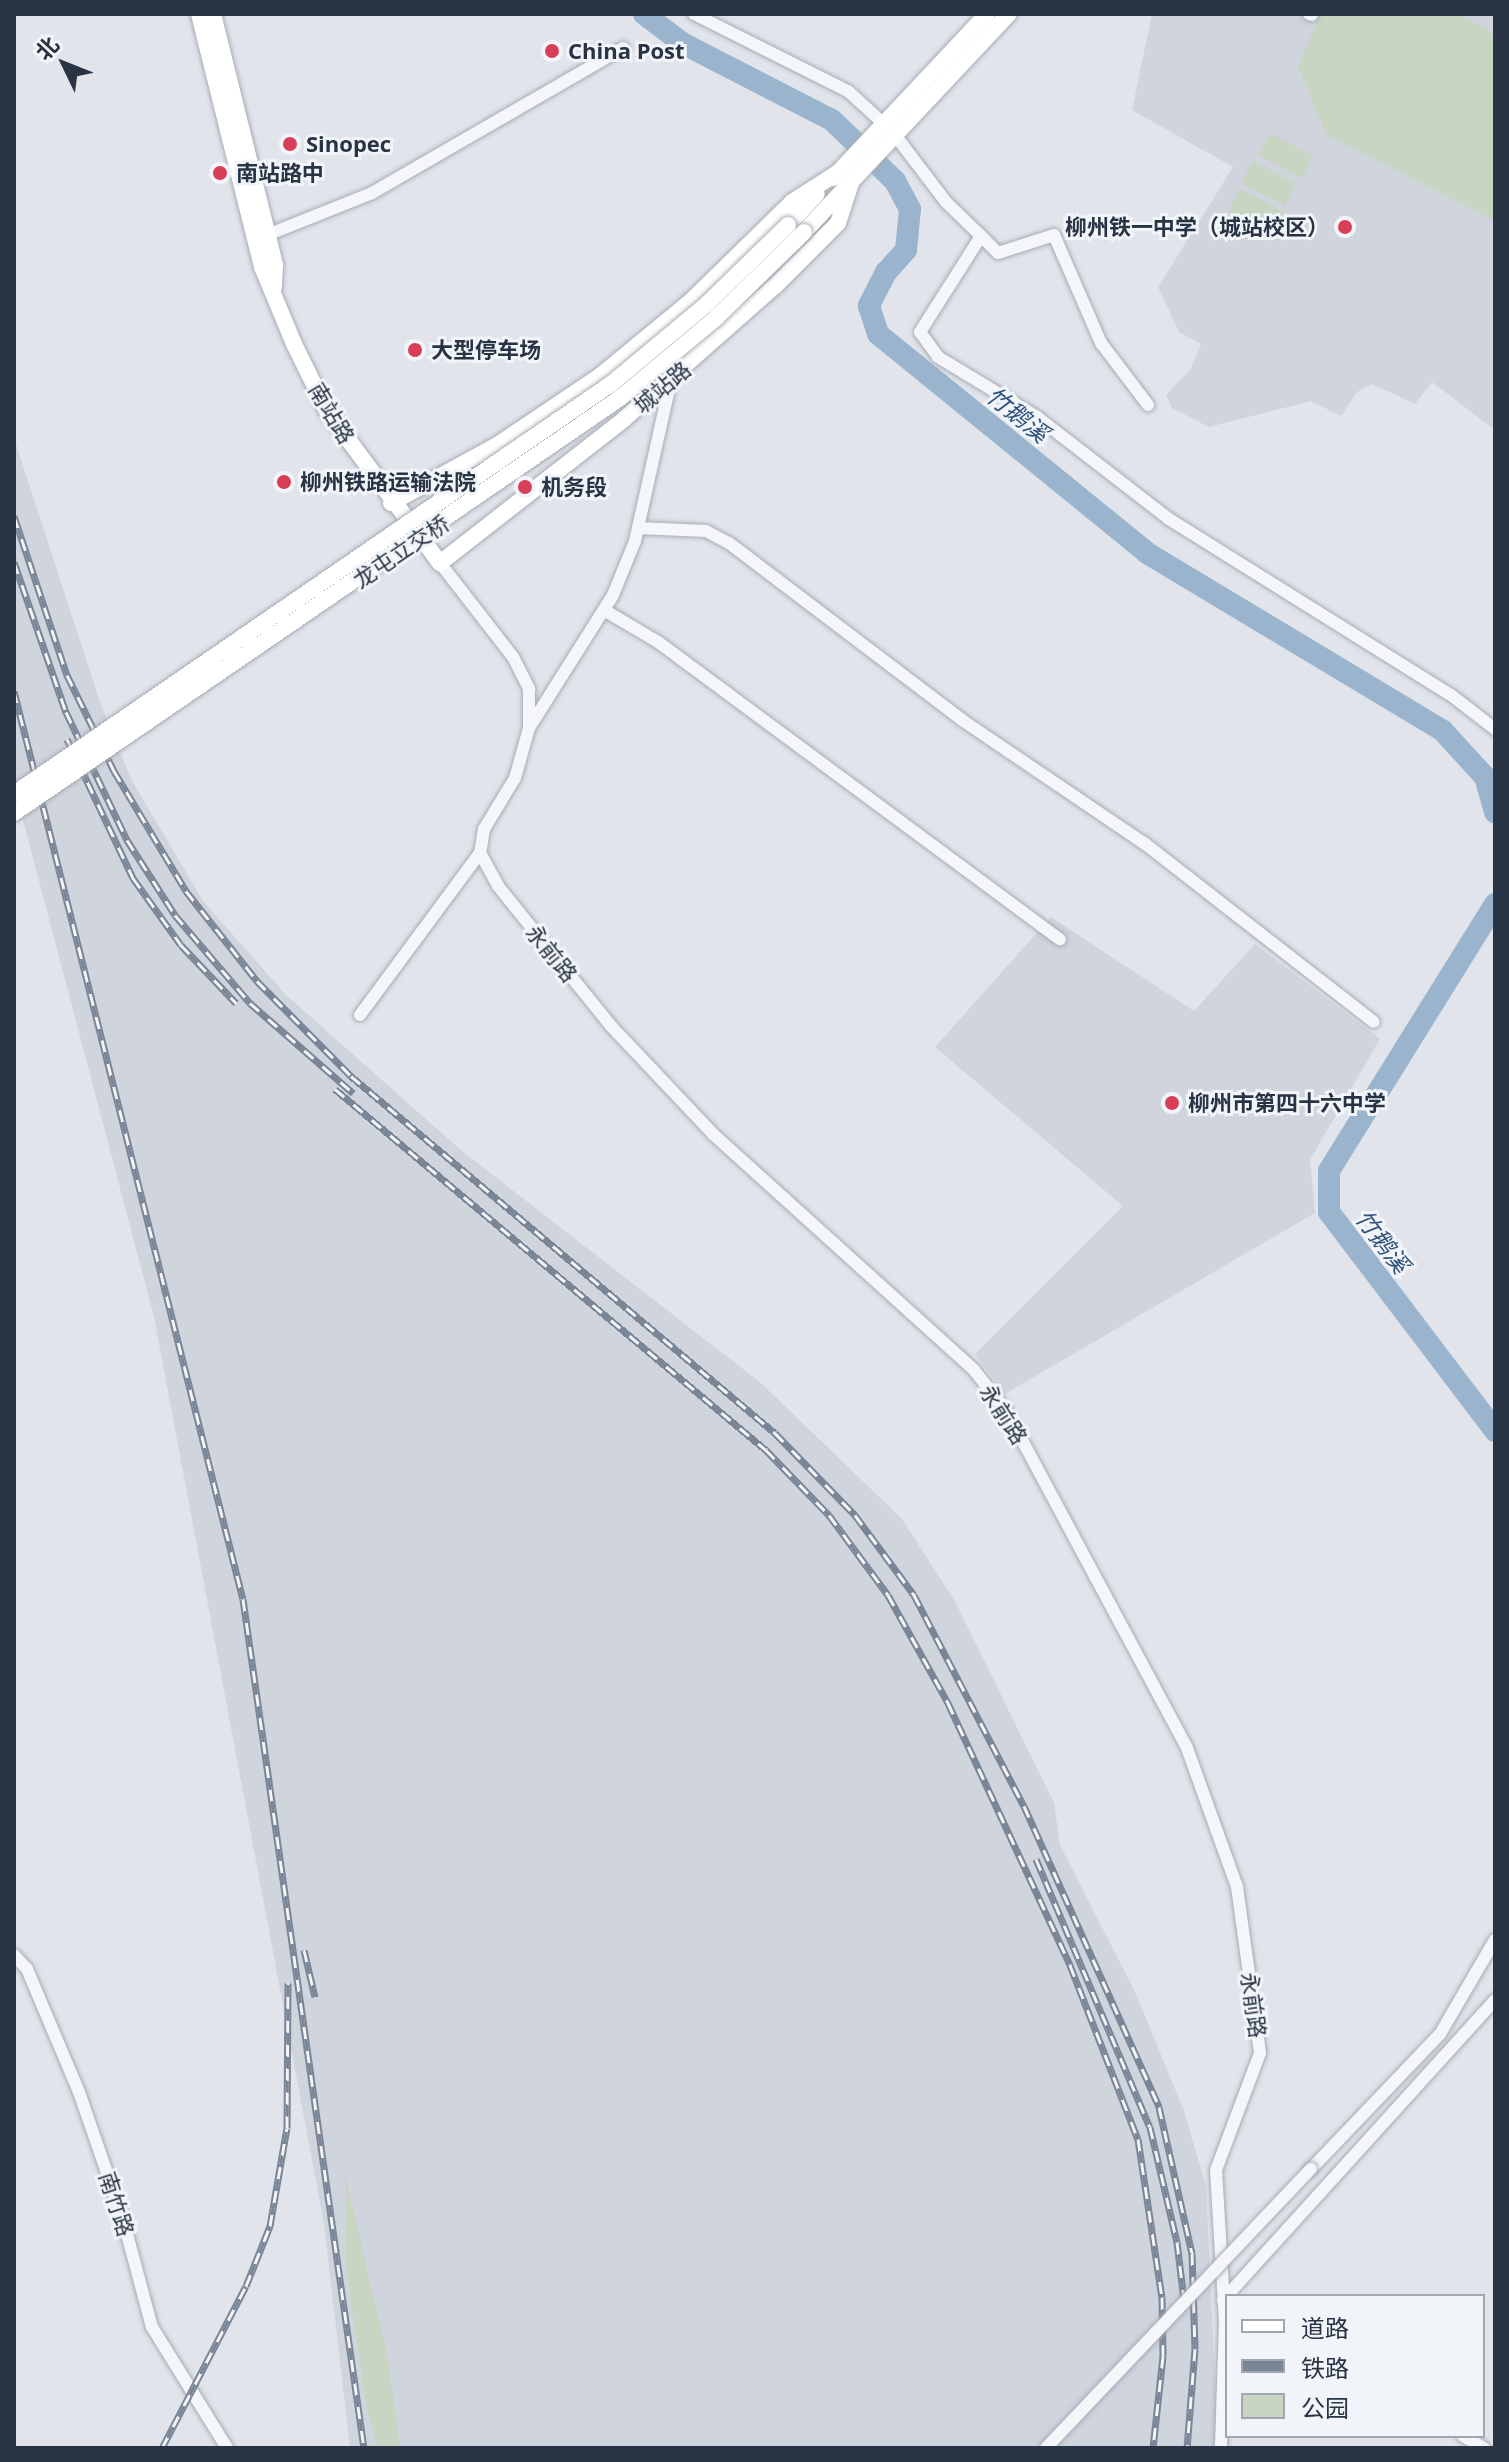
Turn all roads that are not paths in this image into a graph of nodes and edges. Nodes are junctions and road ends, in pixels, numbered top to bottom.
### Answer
1 (199, 14) edge
2 (213, 14) edge
3 (694, 14) edge
4 (987, 14) edge
5 (1009, 14) edge
6 (623, 48) dead end
7 (886, 133) junction
8 (847, 175) junction
9 (788, 225) joint
10 (804, 232) joint
11 (267, 235) junction
12 (981, 236) junction
13 (274, 288) junction
14 (671, 380) junction
15 (1148, 405) dead end
16 (391, 503) junction
17 (638, 528) junction
18 (440, 563) junction
19 (604, 610) junction
20 (529, 728) junction
21 (1495, 729) edge
22 (14, 794) edge
23 (14, 813) edge
24 (480, 853) junction
25 (1060, 939) dead end
26 (360, 1015) dead end
27 (1374, 1022) dead end
28 (1495, 1940) edge
29 (14, 1955) edge
30 (1495, 2000) edge
31 (1231, 2294) edge
32 (1225, 2301) edge
33 (1466, 2438) edge
34 (227, 2448) edge
35 (1046, 2448) edge
36 (1221, 2448) edge
37 (1484, 2448) edge

1 - 13 main road, 南站路
2 - 11 main road, 南站路
3 - 7 street
4 - 7 main road, 城站路
5 - 7 main road, 城站路
6 - 11 street
7 - 8 main road, 城站路
7 - 12 street
8 - 9 main road, 城站路
8 - 10 main road, 城站路
8 - 14 main road, 城站路
8 - 16 main road, 城站路
9 - 22 main road, 龙屯立交桥, bridge
10 - 23 main road, 龙屯立交桥, bridge
11 - 13 main road, 南站路
12 - 15 street
12 - 21 street
13 - 16 main road, 南站路
14 - 17 street
14 - 18 main road, 城站路
16 - 18 main road, 南站路
17 - 19 street
17 - 27 street
18 - 20 street
19 - 20 street
19 - 25 street
20 - 24 street
24 - 26 street
24 - 32 street, 永前路
28 - 35 street, bridge
29 - 34 street, 南竹路
30 - 31 street
32 - 36 street, 永前路
33 - 37 street

